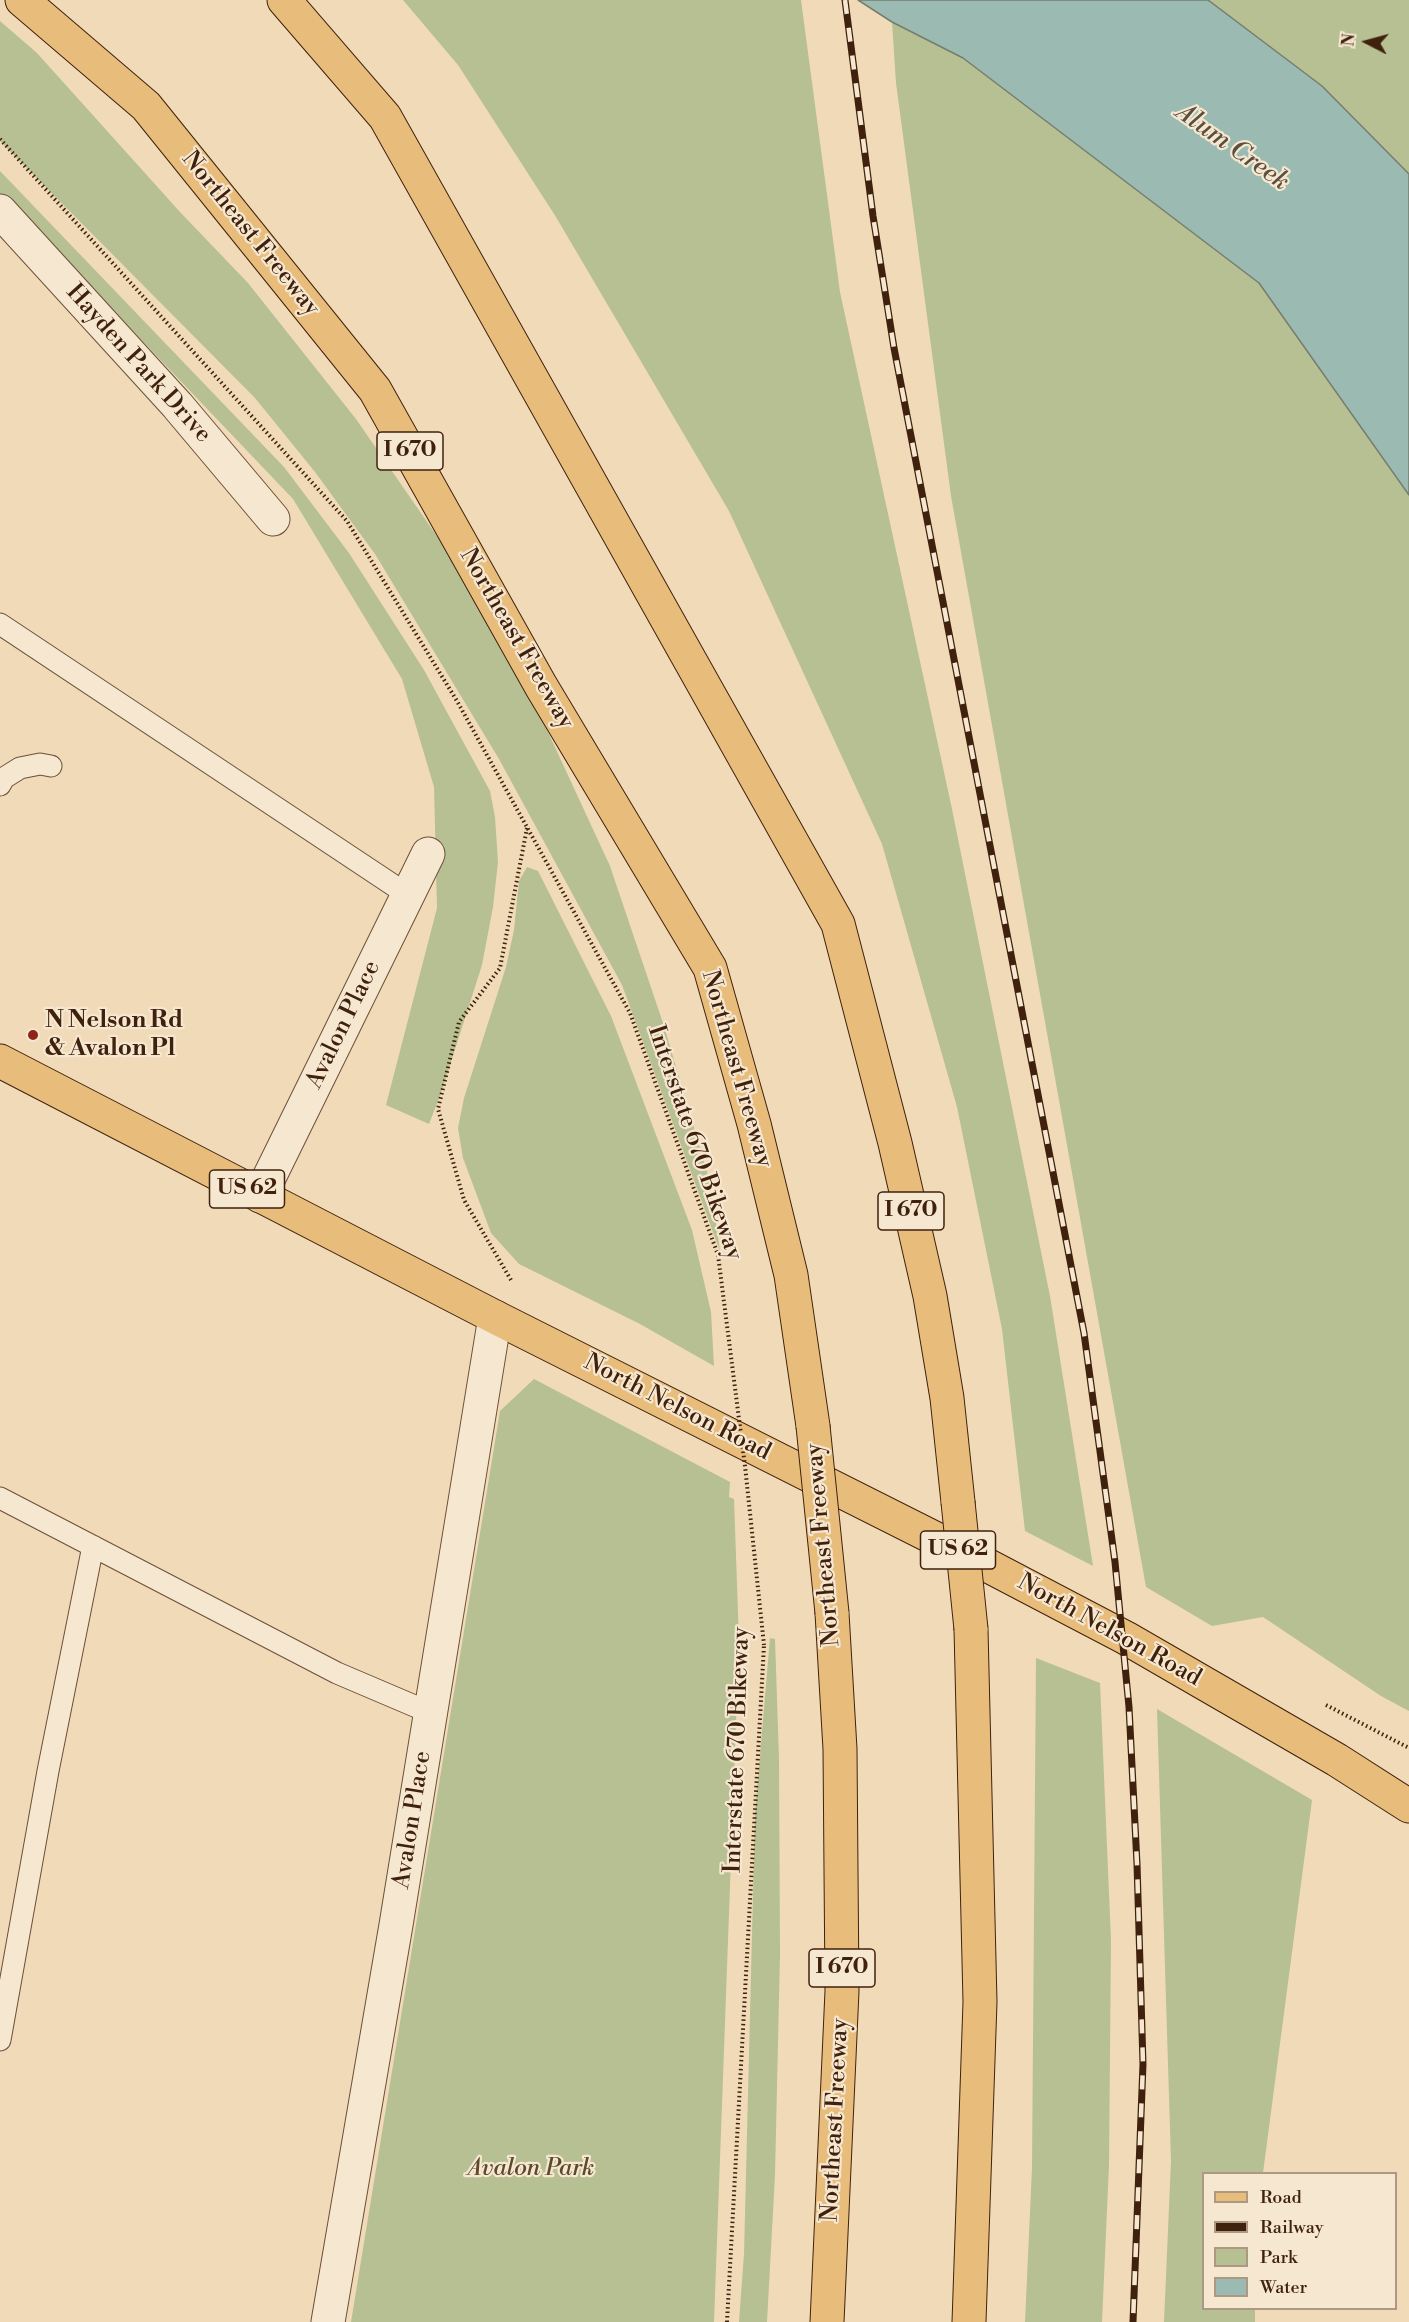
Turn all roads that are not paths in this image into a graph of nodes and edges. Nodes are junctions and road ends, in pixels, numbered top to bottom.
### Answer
1 (22, 0) edge
2 (284, 0) edge
3 (0, 211) edge
4 (273, 519) dead end
5 (0, 624) edge
6 (51, 766) dead end
7 (0, 785) edge
8 (428, 854) dead end
9 (408, 895) junction
10 (0, 1061) edge
11 (260, 1196) junction
12 (495, 1317) junction
13 (0, 1498) edge
14 (93, 1546) junction
15 (430, 1713) junction
16 (1409, 1806) edge
17 (0, 2040) edge
18 (328, 2322) edge
19 (827, 2322) edge
20 (969, 2322) edge

1 - 19 main road, Northeast Freeway / I 670, bridge
2 - 20 main road, I 670, bridge
3 - 4 street, Hayden Park Drive
5 - 9 lane
6 - 7 lane
8 - 9 street, Avalon Place
9 - 11 street, Avalon Place
10 - 11 main road, North Nelson Road / US 62
11 - 12 main road, North Nelson Road / US 62
12 - 15 street, Avalon Place
12 - 16 main road, North Nelson Road / US 62
13 - 14 lane
14 - 15 lane
14 - 17 lane
15 - 18 street, Avalon Place

